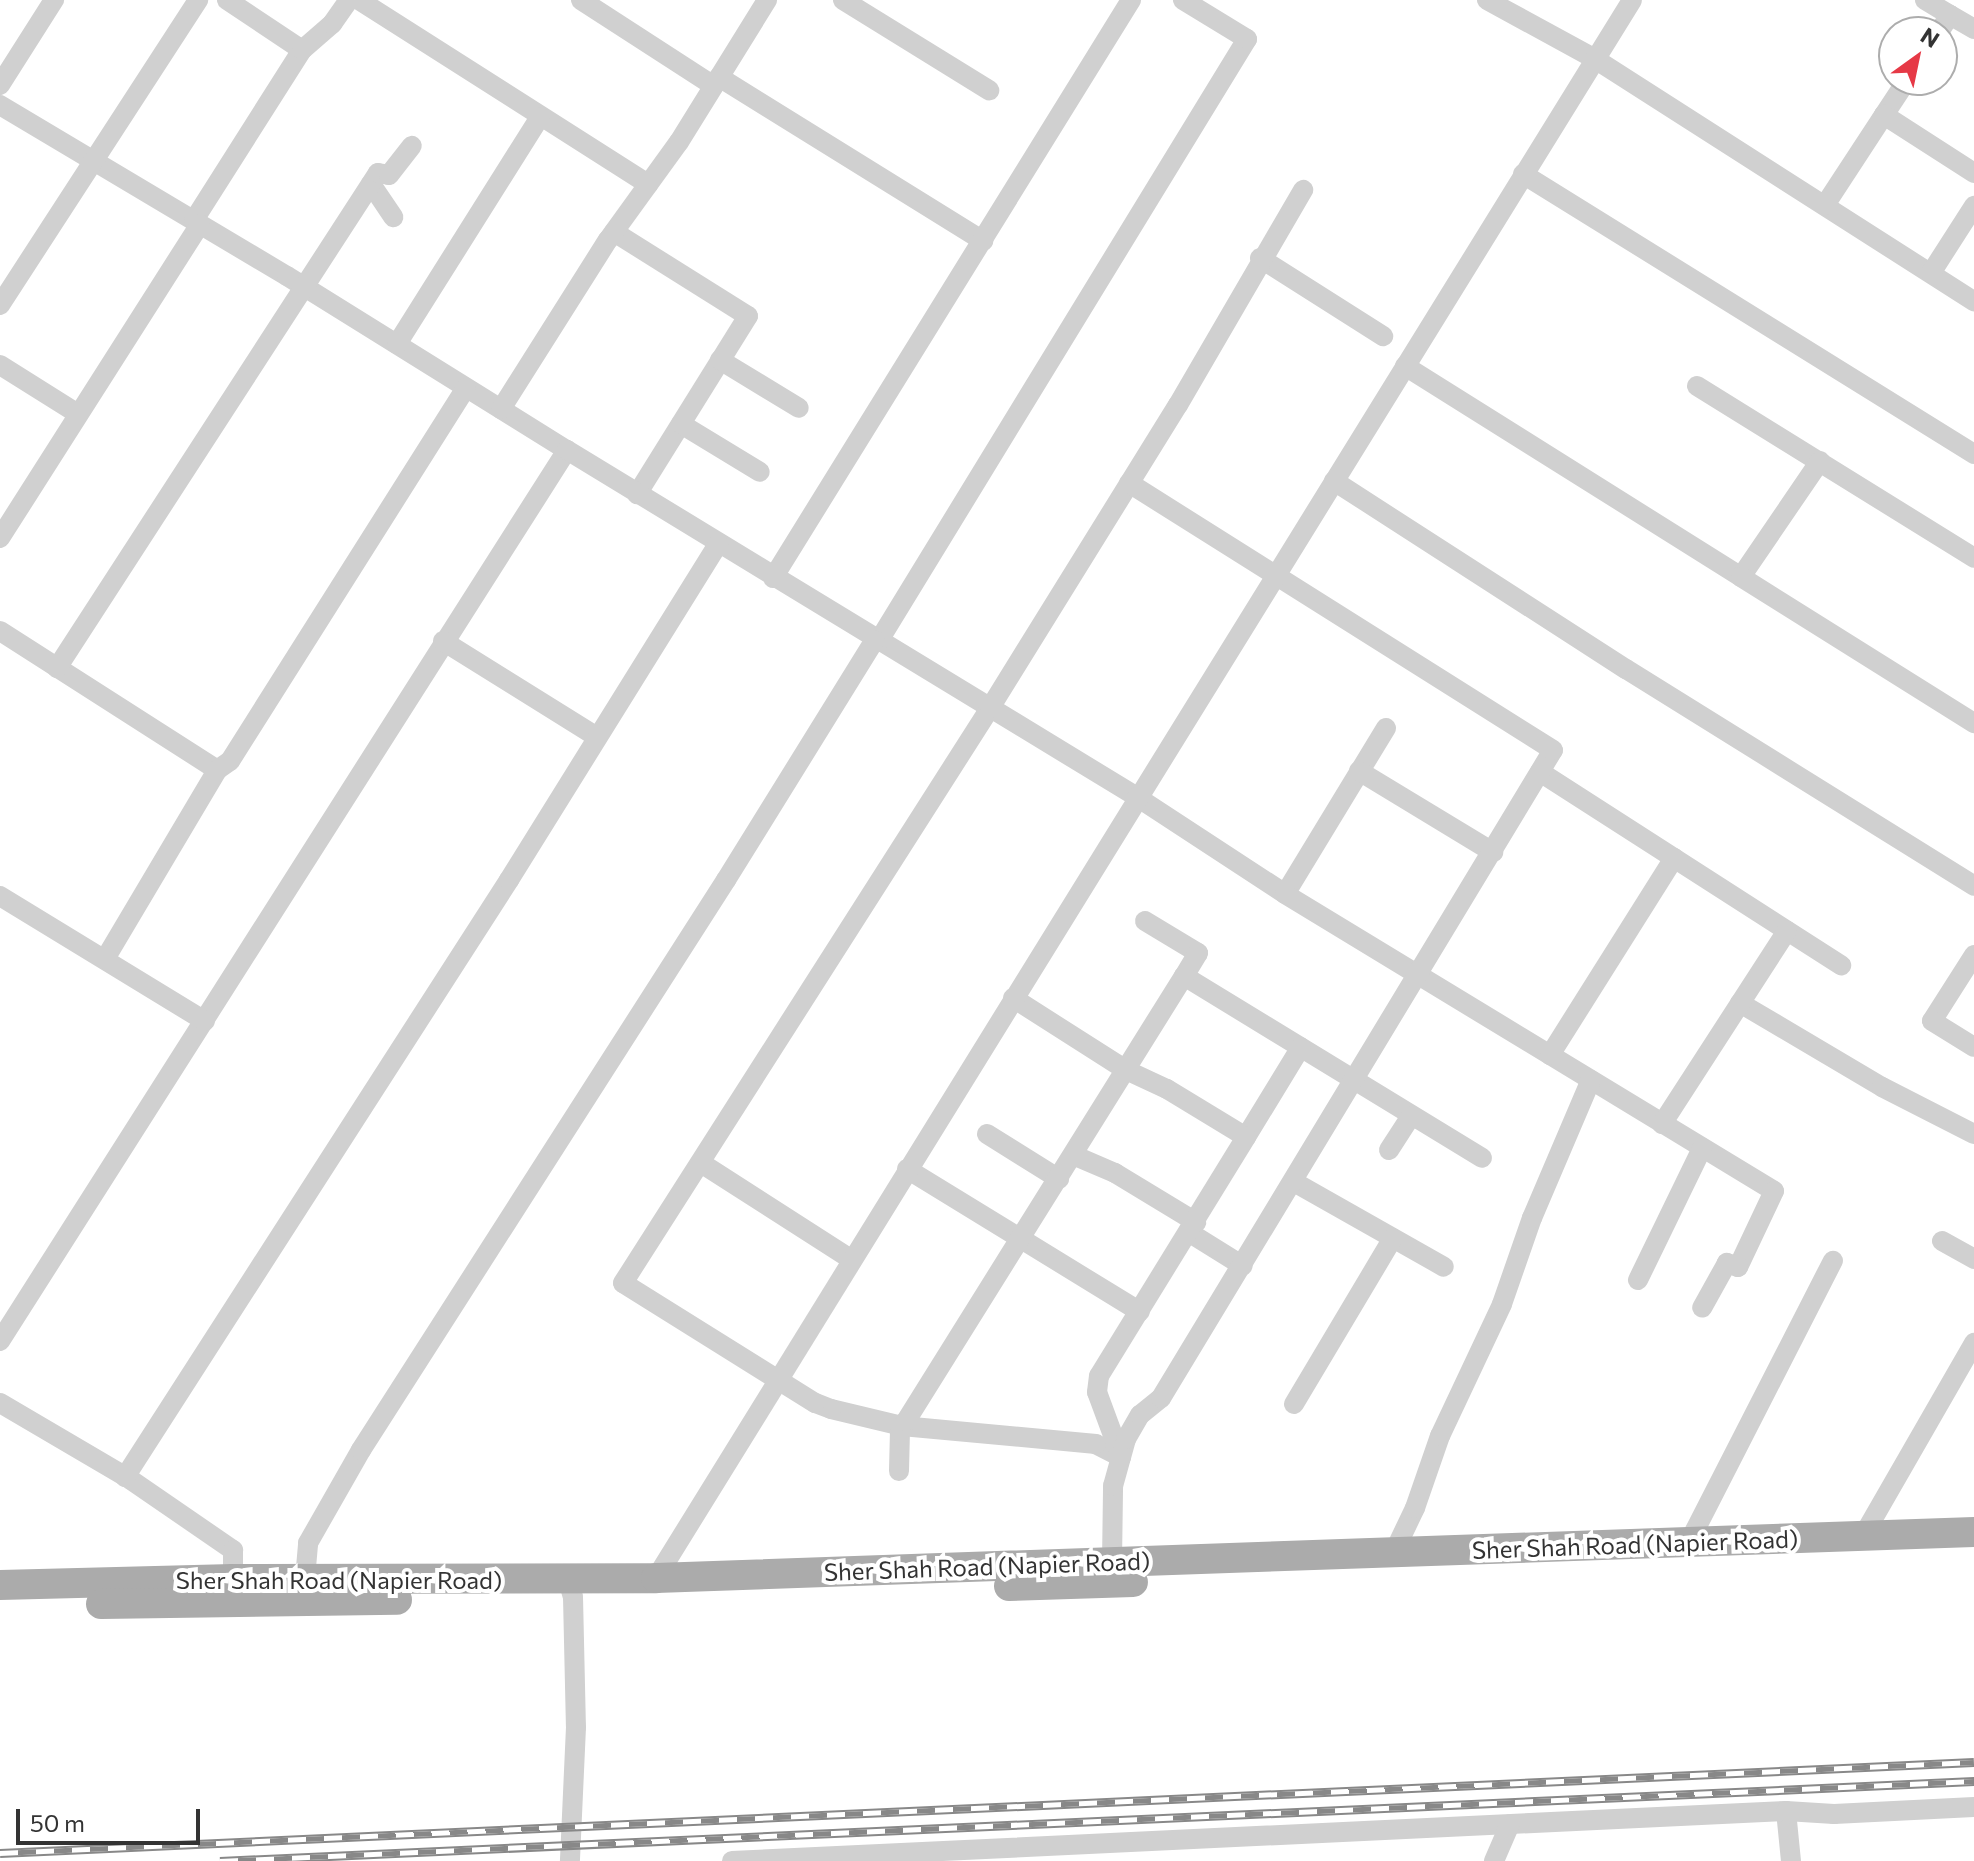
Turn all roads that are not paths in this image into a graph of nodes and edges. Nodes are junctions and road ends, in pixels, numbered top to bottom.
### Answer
1 (54, 0) edge
2 (198, 0) edge
3 (227, 0) edge
4 (349, 0) edge
5 (359, 0) edge
6 (581, 0) edge
7 (767, 0) edge
8 (843, 0) edge
9 (1131, 0) edge
10 (1183, 0) edge
11 (1487, 0) edge
12 (1632, 0) edge
13 (1925, 0) edge
14 (1938, 16) edge
15 (302, 50) junction
16 (1595, 59) junction
17 (716, 81) junction
18 (0, 85) edge
19 (989, 90) dead end
20 (1896, 96) edge
21 (0, 105) edge
22 (1884, 115) junction
23 (540, 117) junction
24 (412, 146) dead end
25 (95, 161) junction
26 (1974, 173) edge
27 (1523, 174) junction
28 (371, 184) junction
29 (648, 184) junction
30 (1303, 190) dead end
31 (1825, 205) junction
32 (1974, 206) edge
33 (393, 217) dead end
34 (197, 222) junction
35 (614, 232) junction
36 (983, 241) junction
37 (1260, 258) junction
38 (1931, 273) junction
39 (303, 286) junction
40 (1974, 301) edge
41 (0, 305) edge
42 (1383, 336) dead end
43 (397, 344) junction
44 (720, 360) junction
45 (0, 365) edge
46 (1405, 366) junction
47 (1697, 386) dead end
48 (466, 388) junction
49 (799, 408) dead end
50 (501, 409) junction
51 (78, 414) junction
52 (681, 424) junction
53 (567, 450) junction
54 (1974, 454) edge
55 (1820, 461) junction
56 (760, 472) dead end
57 (1334, 481) junction
58 (1129, 483) junction
59 (637, 494) junction
60 (0, 538) edge
61 (718, 544) junction
62 (1974, 558) edge
63 (1275, 575) junction
64 (1741, 577) junction
65 (773, 578) junction
66 (0, 631) edge
67 (443, 641) junction
68 (876, 641) junction
69 (57, 668) junction
70 (990, 708) junction
71 (1974, 723) edge
72 (1386, 728) dead end
73 (597, 737) junction
74 (217, 770) junction
75 (1359, 771) junction
76 (1540, 772) junction
77 (1137, 797) junction
78 (1493, 852) junction
79 (1674, 858) junction
80 (1974, 886) edge
81 (1285, 894) junction
82 (0, 896) edge
83 (1145, 921) dead end
84 (1787, 931) junction
85 (1974, 955) edge
86 (105, 959) junction
87 (1841, 965) dead end
88 (1419, 975) junction
89 (1184, 976) junction
90 (1013, 998) junction
91 (1740, 1003) junction
92 (205, 1021) junction
93 (1301, 1047) junction
94 (1974, 1047) edge
95 (1550, 1055) junction
96 (1126, 1070) junction
97 (1591, 1080) junction
98 (1355, 1081) junction
99 (1411, 1116) junction
100 (1662, 1124) junction
101 (987, 1134) dead end
102 (1974, 1134) edge
103 (1246, 1137) junction
104 (1702, 1148) junction
105 (1389, 1150) dead end
106 (1073, 1155) junction
107 (1482, 1158) dead end
108 (701, 1163) junction
109 (907, 1169) junction
110 (1059, 1179) junction
111 (1294, 1182) junction
112 (1193, 1228) junction
113 (1393, 1238) junction
114 (1020, 1241) junction
115 (1942, 1241) dead end
116 (1974, 1259) edge
117 (852, 1260) junction
118 (1833, 1261) dead end
119 (1243, 1266) junction
120 (1444, 1267) dead end
121 (1638, 1280) dead end
122 (1702, 1308) dead end
123 (1140, 1312) junction
124 (0, 1341) edge
125 (1974, 1343) edge
126 (778, 1380) junction
127 (0, 1403) edge
128 (1294, 1404) dead end
129 (902, 1426) junction
130 (1121, 1457) junction
131 (899, 1471) dead end
132 (125, 1477) junction
133 (1974, 1532) edge
134 (1863, 1536) junction
135 (1689, 1542) junction
136 (1974, 1551) edge
137 (1396, 1560) junction
138 (1112, 1562) junction
139 (1072, 1574) junction
140 (656, 1578) junction
141 (233, 1579) junction
142 (305, 1579) junction
143 (0, 1585) edge
144 (571, 1588) junction
145 (63, 1594) junction
146 (0, 1606) edge
147 (1974, 1807) edge
148 (1786, 1811) junction
149 (1510, 1824) junction
150 (570, 1861) edge
151 (732, 1861) edge
152 (1494, 1861) edge
153 (1791, 1861) edge

1 - 18 street
2 - 25 street
3 - 15 street
4 - 15 street
5 - 23 street
6 - 17 street
7 - 17 street
8 - 19 street
9 - 36 street
10 - 68 street
11 - 16 street
12 - 16 street
13 - 14 street
15 - 34 street
16 - 27 street
16 - 31 street
17 - 29 street
17 - 36 street
20 - 22 street
21 - 25 street
22 - 26 street
22 - 31 street
23 - 29 street
23 - 43 street
24 - 28 street
25 - 34 street
25 - 41 street
27 - 46 street
27 - 54 street
28 - 33 street
28 - 39 street
29 - 35 street
30 - 37 street
31 - 38 street
32 - 38 street
34 - 39 street
34 - 51 street
35 - 44 street
35 - 50 street
36 - 65 street
37 - 42 street
37 - 58 street
38 - 40 street
39 - 43 street
39 - 69 street
43 - 48 street
44 - 49 street
44 - 52 street
45 - 51 street
46 - 57 street
46 - 64 street
47 - 55 street
48 - 50 street
48 - 74 street
50 - 53 street
51 - 60 street
52 - 56 street
52 - 59 street
53 - 59 street
53 - 67 street
55 - 62 street
55 - 64 street
57 - 63 street
57 - 80 street
58 - 63 street
58 - 70 street
59 - 61 street
61 - 65 street
61 - 73 street
63 - 76 street
63 - 77 street
64 - 71 street
65 - 68 street
66 - 69 street
67 - 73 street
67 - 92 street
68 - 70 street
68 - 142 street
69 - 74 street
70 - 77 street
70 - 108 street
72 - 75 street
73 - 132 street
74 - 86 street
75 - 78 street
75 - 81 street
76 - 78 street
76 - 79 street
77 - 81 street
77 - 90 street
78 - 88 street
79 - 84 street
79 - 95 street
81 - 88 street
82 - 86 street
83 - 89 street
84 - 87 street
84 - 91 street
85 - 94 street
86 - 92 street
88 - 95 street
88 - 98 street
89 - 93 street
89 - 96 street
90 - 96 street
90 - 109 street
91 - 100 street
91 - 102 street
92 - 124 street
93 - 98 street
93 - 103 street
95 - 97 street
96 - 103 street
96 - 106 street
97 - 100 street
97 - 137 street
98 - 99 street
98 - 111 street
99 - 105 street
99 - 107 street
100 - 104 street
101 - 110 street
103 - 112 street
104 - 121 street
104 - 122 street
106 - 110 street
106 - 112 street
108 - 117 street
108 - 126 street
109 - 114 street
109 - 117 street
110 - 114 street
111 - 113 street
111 - 119 street
112 - 119 street
112 - 123 street
113 - 120 street
113 - 128 street
114 - 123 street
114 - 129 street
115 - 116 street
117 - 126 street
118 - 135 street
119 - 130 street
123 - 130 street
125 - 134 street
126 - 129 street
126 - 140 street
127 - 132 street
129 - 130 street
129 - 131 street
130 - 138 street
132 - 141 street
133 - 134 main road, Sher Shah Road (Napier Road)
134 - 135 main road, Sher Shah Road (Napier Road)
135 - 137 main road, Sher Shah Road (Napier Road)
136 - 137 main road, Sher Shah Road (Napier Road)
137 - 138 main road, Sher Shah Road (Napier Road)
137 - 139 main road, Sher Shah Road (Napier Road)
138 - 139 main road, Sher Shah Road (Napier Road)
139 - 140 main road, Sher Shah Road (Napier Road)
139 - 144 main road, Sher Shah Road (Napier Road)
140 - 144 main road, Sher Shah Road (Napier Road)
141 - 142 main road, Sher Shah Road (Napier Road)
141 - 145 main road, Sher Shah Road (Napier Road)
142 - 144 main road, Sher Shah Road (Napier Road)
143 - 145 main road, Sher Shah Road (Napier Road)
144 - 145 main road, Sher Shah Road (Napier Road)
144 - 150 street
145 - 146 main road, Sher Shah Road (Napier Road)
147 - 148 street
148 - 149 street
148 - 153 street
149 - 151 street
149 - 152 street

